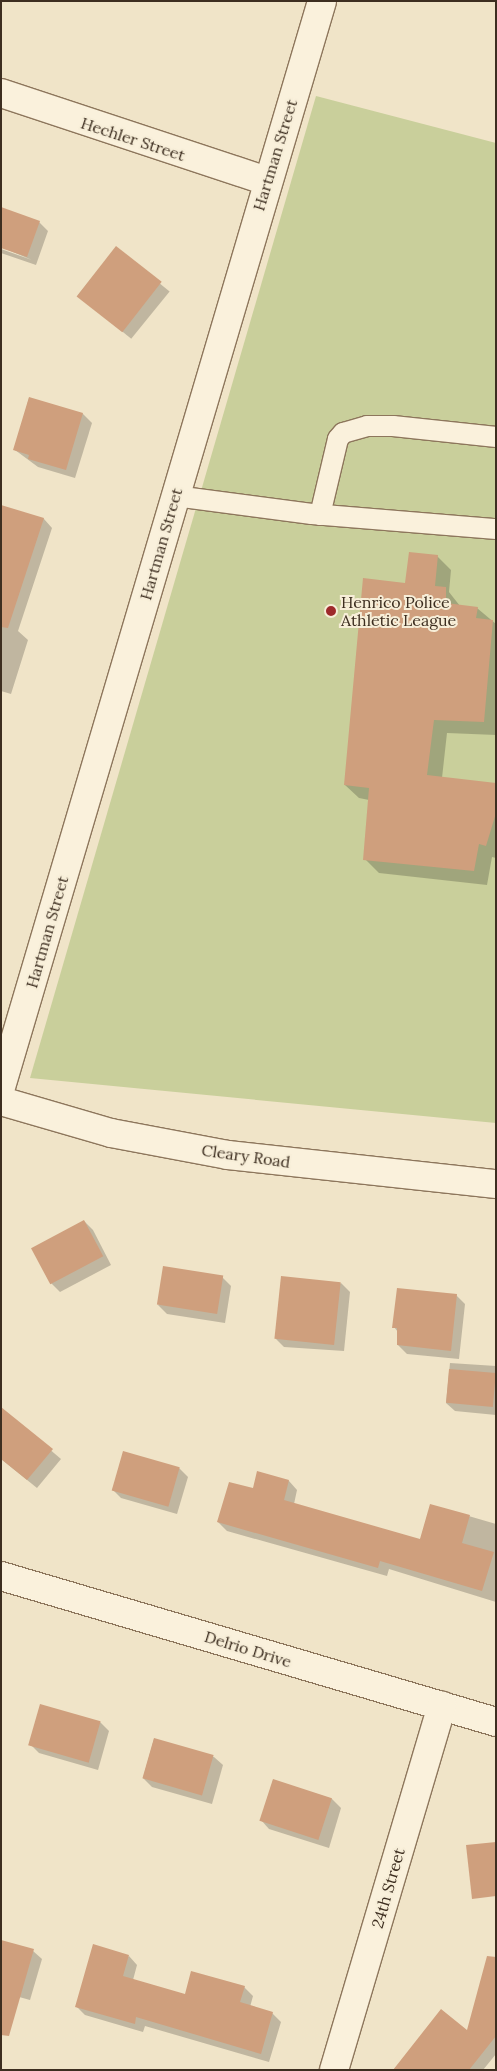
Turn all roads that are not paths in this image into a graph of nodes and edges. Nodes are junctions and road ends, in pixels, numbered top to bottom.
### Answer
1 (322, 1) edge
2 (1, 93) edge
3 (267, 181) junction
4 (496, 437) edge
5 (175, 496) junction
6 (320, 515) junction
7 (496, 529) edge
8 (1, 1087) edge
9 (1, 1101) edge
10 (496, 1184) edge
11 (1, 1576) edge
12 (442, 1706) junction
13 (496, 1722) edge
14 (334, 2070) edge

1 - 3 street, Hartman Street
2 - 3 street, Hechler Street
3 - 5 street, Hartman Street
4 - 6 lane
5 - 6 lane
5 - 8 street, Hartman Street
6 - 7 lane
9 - 10 street, Cleary Road
11 - 12 street, Delrio Drive
12 - 13 street, Delrio Drive
12 - 14 street, 24th Street

